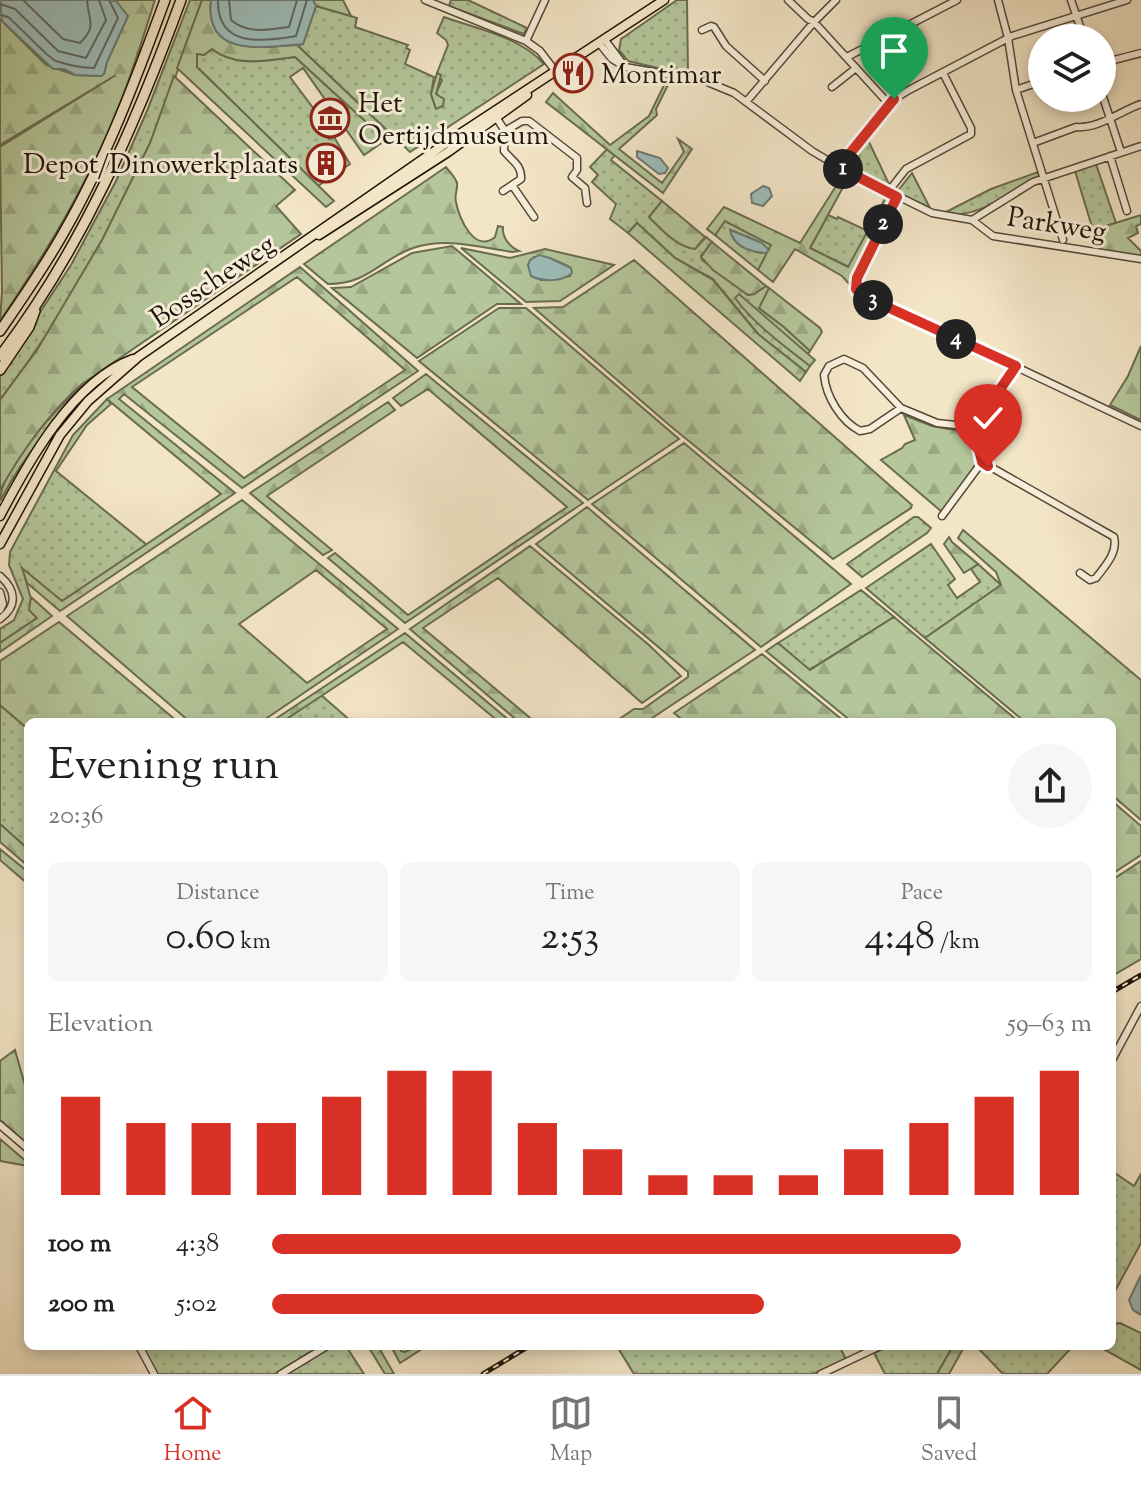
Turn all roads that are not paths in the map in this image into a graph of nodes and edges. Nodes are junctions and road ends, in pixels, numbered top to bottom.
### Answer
1 (165, 0) edge
2 (181, 0) edge
3 (425, 0) edge
4 (545, 0) edge
5 (664, 0) edge
6 (788, 0) edge
7 (836, 0) edge
8 (957, 0) edge
9 (998, 0) edge
10 (1071, 0) edge
11 (1127, 0) edge
12 (444, 4) edge
13 (1076, 15) junction
14 (814, 22) junction
15 (1079, 24) edge
16 (702, 30) dead end
17 (1008, 38) junction
18 (526, 41) junction
19 (602, 41) junction
20 (1141, 53) edge
21 (847, 57) junction
22 (1116, 59) edge
23 (856, 68) junction
24 (556, 72) junction
25 (943, 73) junction
26 (765, 81) junction
27 (1028, 86) edge
28 (832, 87) dead end
29 (1016, 90) junction
30 (746, 102) junction
31 (888, 103) junction
32 (1141, 104) edge
33 (1108, 112) edge
34 (495, 115) junction
35 (1110, 118) junction
36 (505, 131) junction
37 (1033, 143) junction
38 (1141, 146) edge
39 (1121, 152) junction
40 (1110, 156) junction
41 (839, 167) junction
42 (1044, 178) junction
43 (512, 185) junction
44 (503, 191) dead end
45 (888, 192) junction
46 (897, 197) junction
47 (587, 203) dead end
48 (1127, 211) dead end
49 (534, 217) dead end
50 (972, 220) junction
51 (1063, 240) dead end
52 (1141, 259) edge
53 (38, 301) junction
54 (0, 331) edge
55 (0, 356) edge
56 (138, 357) junction
57 (1016, 366) junction
58 (0, 370) edge
59 (901, 408) junction
60 (1141, 426) edge
61 (974, 427) junction
62 (982, 462) junction
63 (0, 516) edge
64 (942, 516) dead end
65 (0, 544) edge
66 (1080, 573) dead end
67 (0, 576) edge
68 (0, 592) edge
69 (0, 610) edge
70 (0, 619) edge
71 (1141, 1006) edge
72 (1116, 1053) edge
73 (0, 1125) edge
74 (24, 1146) edge
75 (141, 1350) edge
76 (320, 1350) edge
77 (872, 1350) edge
78 (154, 1374) edge
79 (281, 1374) edge
80 (821, 1374) edge

1 - 54 highway
2 - 53 highway
3 - 12 street
4 - 18 street
5 - 19 main road, Bosscheweg
6 - 14 street
7 - 14 street
8 - 21 street
9 - 17 street
10 - 13 street
11 - 13 street
12 - 18 street
13 - 15 street
13 - 17 street
14 - 21 street
14 - 26 street
16 - 26 street
17 - 25 street
17 - 29 street
18 - 24 street
19 - 24 main road, Bosscheweg
19 - 30 street, Parkweg
20 - 22 street
21 - 23 street
23 - 28 street
23 - 31 street
24 - 34 main road, Bosscheweg
25 - 31 street
25 - 45 street
26 - 30 street
27 - 29 street
29 - 37 street
30 - 41 street, Parkweg
31 - 41 street
32 - 35 street
33 - 35 street
34 - 36 street
34 - 56 main road, Bosscheweg
35 - 37 street
35 - 39 street
36 - 43 street
36 - 47 street
37 - 42 street
38 - 39 street
39 - 40 street
40 - 42 street
40 - 48 street
41 - 45 street, Parkweg
42 - 50 street
42 - 51 street
43 - 44 street
43 - 49 street
45 - 46 street, Parkweg
46 - 50 street, Parkweg
46 - 57 street
50 - 52 street, Parkweg
53 - 55 highway
53 - 58 highway
56 - 63 main road, Bosscheweg
56 - 65 main road, Bosscheweg
57 - 60 street
57 - 61 street
59 - 59 street
59 - 61 street
61 - 62 street
62 - 64 street
62 - 66 street
67 - 70 street
68 - 69 street
71 - 72 street
73 - 74 street
75 - 78 street
76 - 79 street
77 - 80 street

